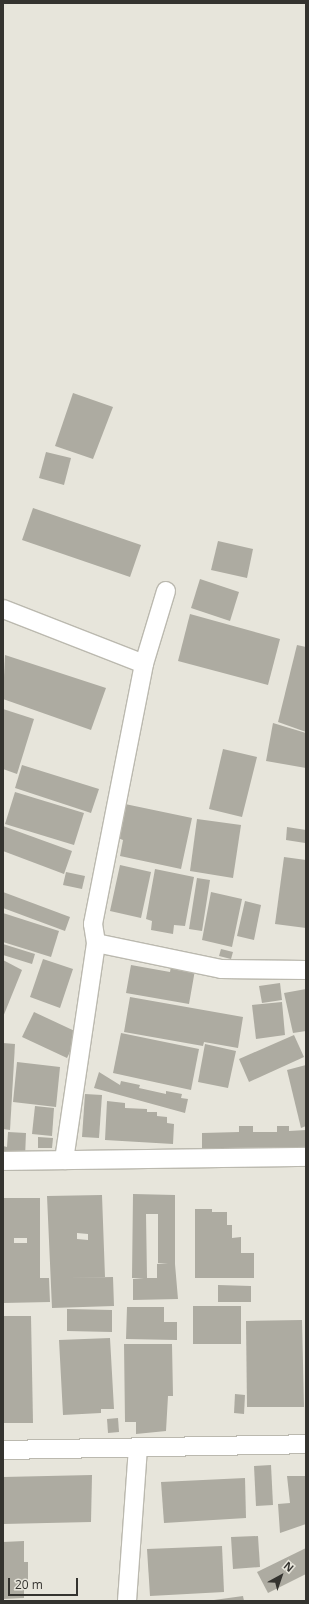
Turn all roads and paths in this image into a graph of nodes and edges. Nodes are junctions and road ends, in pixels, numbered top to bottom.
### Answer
1 (166, 591) dead end
2 (3, 609) edge
3 (144, 664) junction
4 (96, 943) junction
5 (306, 970) edge
6 (306, 1157) edge
7 (64, 1160) junction
8 (3, 1161) edge
9 (306, 1444) edge
10 (138, 1447) junction
11 (3, 1450) edge
12 (127, 1601) edge

1 - 3 street
2 - 3 street
3 - 4 street
4 - 5 street
4 - 7 street
6 - 7 street
7 - 8 street
9 - 10 street
10 - 11 street
10 - 12 street

